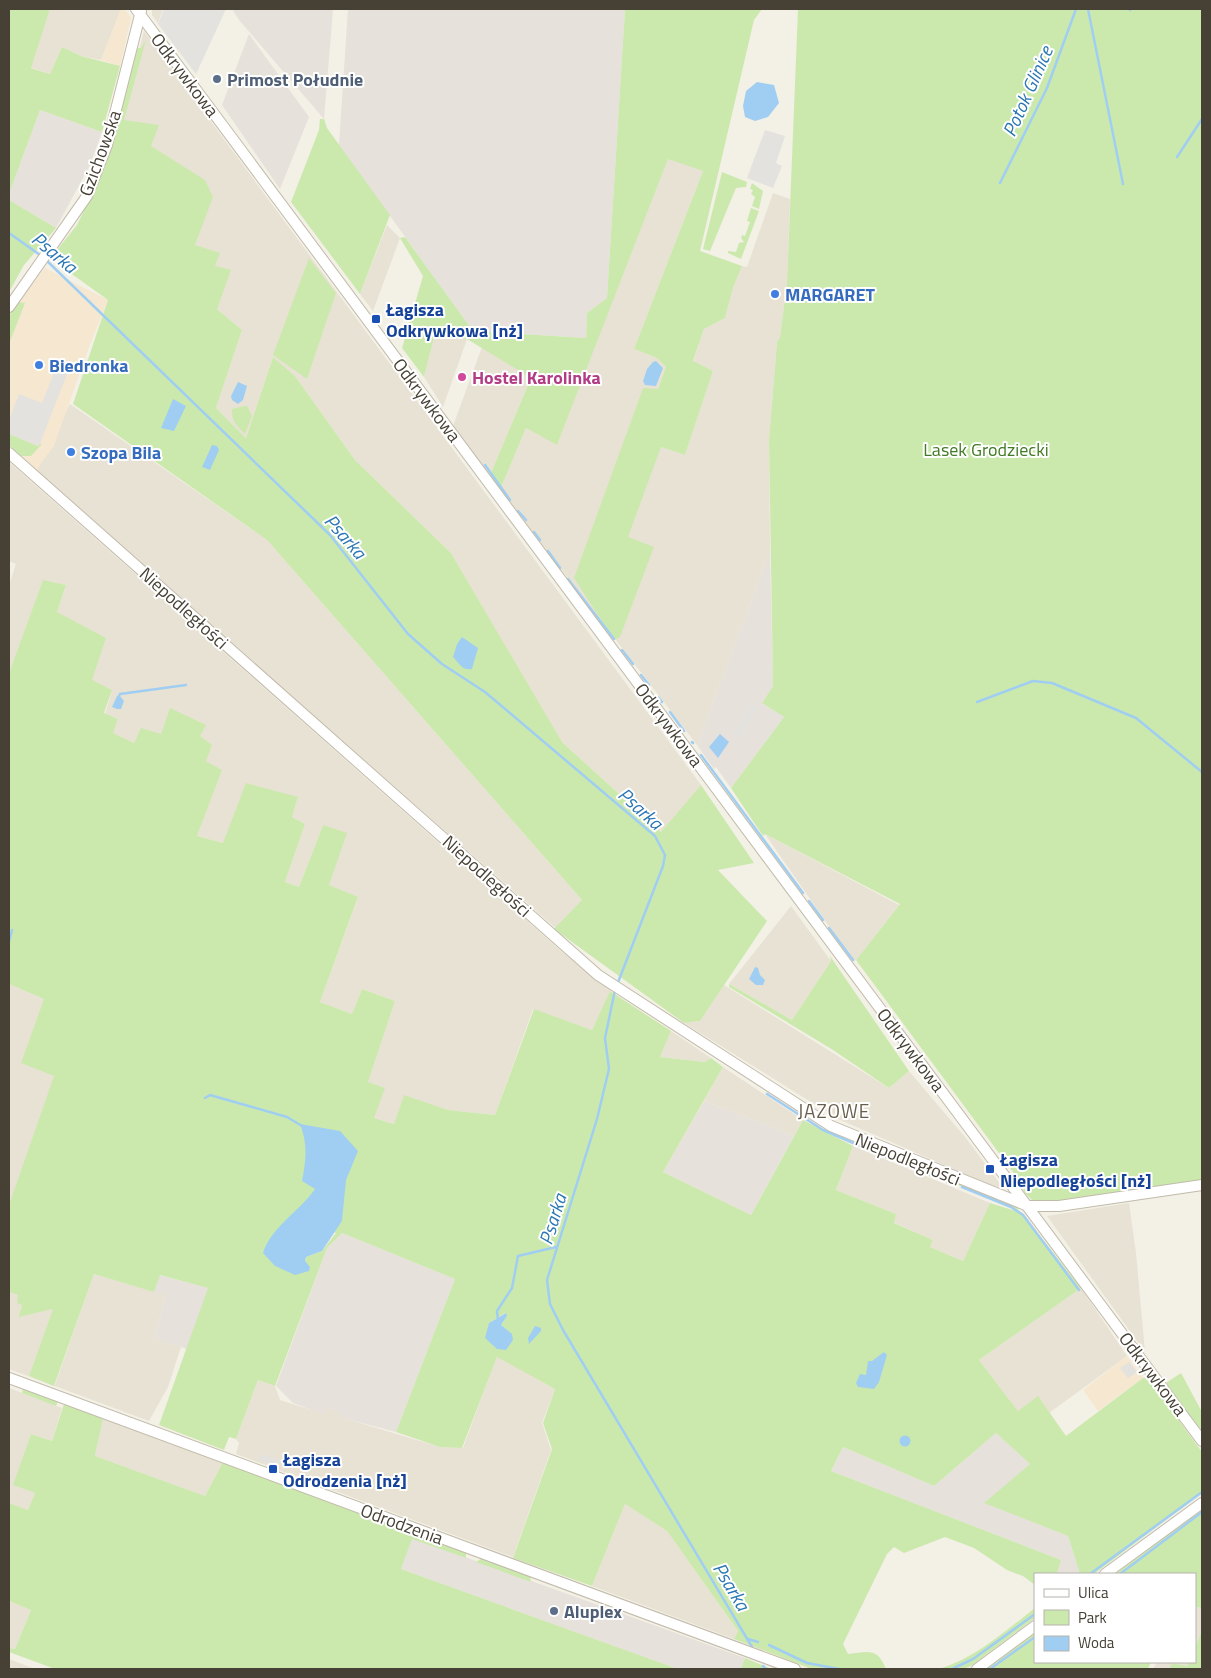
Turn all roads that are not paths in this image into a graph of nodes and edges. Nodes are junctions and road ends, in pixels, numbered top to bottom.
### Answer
1 (140, 11) edge
2 (9, 307) edge
3 (9, 453) edge
4 (1202, 1185) edge
5 (1028, 1206) junction
6 (9, 1378) edge
7 (1202, 1441) edge
8 (1202, 1503) edge
9 (1106, 1573) edge
10 (1034, 1627) edge
11 (795, 1669) edge
12 (977, 1669) edge

1 - 2 street, Gzichowska
1 - 5 street, Odkrywkowa
3 - 5 street, Niepodległości
4 - 5 street
5 - 7 street, Odkrywkowa
6 - 11 street, Odrodzenia
8 - 9 street
10 - 12 street

